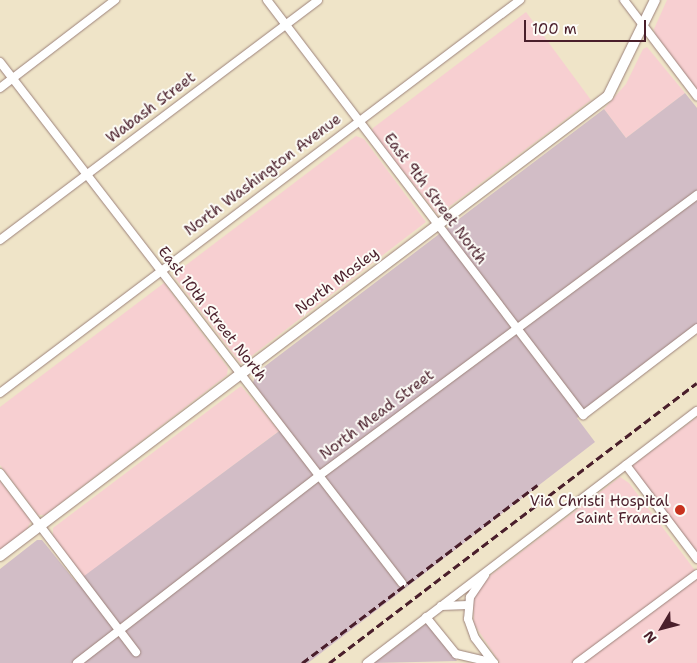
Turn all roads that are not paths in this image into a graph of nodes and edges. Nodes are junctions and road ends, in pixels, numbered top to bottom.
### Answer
1 (115, 0) edge
2 (266, 0) edge
3 (318, 0) edge
4 (520, 0) edge
5 (624, 0) edge
6 (656, 0) edge
7 (286, 25) junction
8 (644, 25) junction
9 (0, 62) edge
10 (12, 78) junction
11 (0, 88) edge
12 (697, 96) edge
13 (359, 121) junction
14 (86, 174) junction
15 (697, 195) edge
16 (436, 224) junction
17 (0, 240) edge
18 (160, 270) junction
19 (516, 328) junction
20 (697, 328) edge
21 (240, 373) junction
22 (0, 393) edge
23 (697, 411) edge
24 (626, 465) junction
25 (0, 473) edge
26 (320, 475) junction
27 (40, 525) junction
28 (0, 556) edge
29 (697, 559) edge
30 (488, 572) junction
31 (697, 574) edge
32 (402, 583) dead end
33 (468, 606) junction
34 (436, 607) junction
35 (426, 617) junction
36 (120, 631) junction
37 (136, 652) dead end
38 (77, 663) edge
39 (366, 663) edge
40 (494, 663) edge
41 (577, 663) edge

1 - 10 street
2 - 7 street, East 9th Street North
3 - 7 street, Wabash Street
4 - 13 street, North Washington Avenue
5 - 8 street
6 - 8 street, North Mosley
7 - 13 street, East 9th Street North
7 - 14 street, Wabash Street
8 - 12 street
8 - 16 street, North Mosley
9 - 10 street, East 10th Street North
10 - 11 street
10 - 14 street, East 10th Street North
13 - 16 street, East 9th Street North
13 - 18 street, North Washington Avenue
14 - 17 street, Wabash Street
14 - 18 street, East 10th Street North
15 - 19 street, North Mead Street
16 - 19 street, East 9th Street North
16 - 21 street, North Mosley
18 - 21 street, East 10th Street North
18 - 22 street, North Washington Avenue
19 - 20 street, East 9th Street North
19 - 26 street, North Mead Street
21 - 26 street, East 10th Street North
21 - 27 street, North Mosley
23 - 24 street
24 - 29 street
24 - 30 street
25 - 27 street
26 - 32 street, East 10th Street North
26 - 36 street, North Mead Street
27 - 28 street, North Mosley
27 - 36 street
30 - 33 street
30 - 34 street
31 - 41 street
33 - 34 street
33 - 40 street
34 - 35 street
35 - 39 street
35 - 40 street
36 - 37 street
36 - 38 street, North Mead Street

